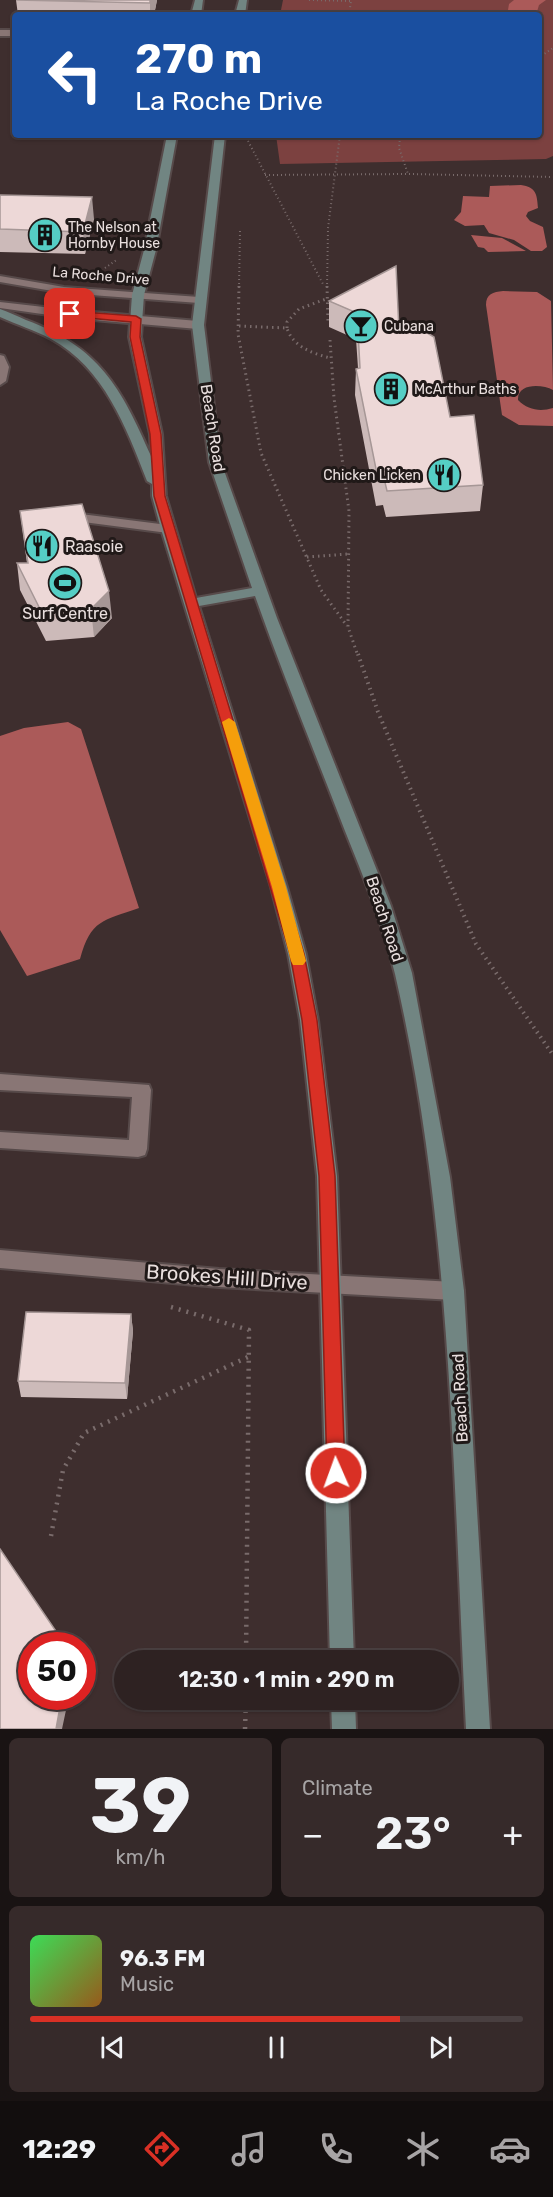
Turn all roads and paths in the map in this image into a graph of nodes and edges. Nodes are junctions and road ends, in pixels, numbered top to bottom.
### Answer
1 (309, 0) edge
2 (351, 1) edge
3 (171, 138) edge
4 (220, 138) edge
5 (248, 138) edge
6 (339, 138) edge
7 (399, 138) edge
8 (248, 141) junction
9 (247, 152) dead end
10 (408, 174) junction
11 (265, 175) junction
12 (333, 175) junction
13 (553, 177) edge
14 (240, 231) dead end
15 (0, 279) edge
16 (325, 288) junction
17 (138, 295) junction
18 (326, 299) junction
19 (199, 300) junction
20 (0, 305) edge
21 (0, 314) edge
22 (136, 319) junction
23 (328, 322) dead end
24 (198, 325) junction
25 (239, 326) junction
26 (287, 328) junction
27 (330, 340) dead end
28 (330, 358) junction
29 (0, 359) edge
30 (0, 381) edge
31 (159, 496) junction
32 (55, 515) edge
33 (168, 529) junction
34 (348, 554) junction
35 (307, 557) junction
36 (260, 591) junction
37 (192, 603) junction
38 (348, 627) junction
39 (553, 1055) edge
40 (0, 1082) edge
41 (0, 1140) edge
42 (0, 1259) edge
43 (329, 1283) junction
44 (454, 1291) junction
45 (165, 1306) dead end
46 (248, 1357) junction
47 (51, 1536) dead end
48 (246, 1650) edge
49 (342, 1650) edge
50 (246, 1710) edge
51 (343, 1710) edge
52 (245, 1729) edge
53 (344, 1729) edge
54 (478, 1729) edge

1 - 2 path
3 - 17 main road
4 - 19 main road, Beach Road
5 - 8 path
6 - 12 path
7 - 10 path
8 - 9 path
8 - 11 path
10 - 12 path
10 - 13 path
11 - 12 path
11 - 16 path
12 - 16 path
14 - 25 path
15 - 17 street, La Roche Drive
16 - 18 path
17 - 19 street, La Roche Drive
17 - 22 main road
18 - 23 path
18 - 26 path
19 - 24 main road, Beach Road
20 - 22 street
21 - 31 main road
22 - 24 street
22 - 31 main road
24 - 36 main road, Beach Road
25 - 26 path
25 - 35 path
26 - 28 path
27 - 28 path
28 - 34 path
29 - 30 street
31 - 33 main road
32 - 33 street
33 - 37 main road
34 - 35 path
34 - 38 path
35 - 38 path
36 - 37 main road
36 - 44 main road, Beach Road
37 - 43 main road
38 - 39 path
40 - 41 street
42 - 43 street, Brookes Hill Drive
43 - 44 street, Brookes Hill Drive
43 - 49 main road
44 - 54 main road, Beach Road
45 - 46 path
46 - 47 path
46 - 48 path
50 - 52 path
51 - 53 main road

